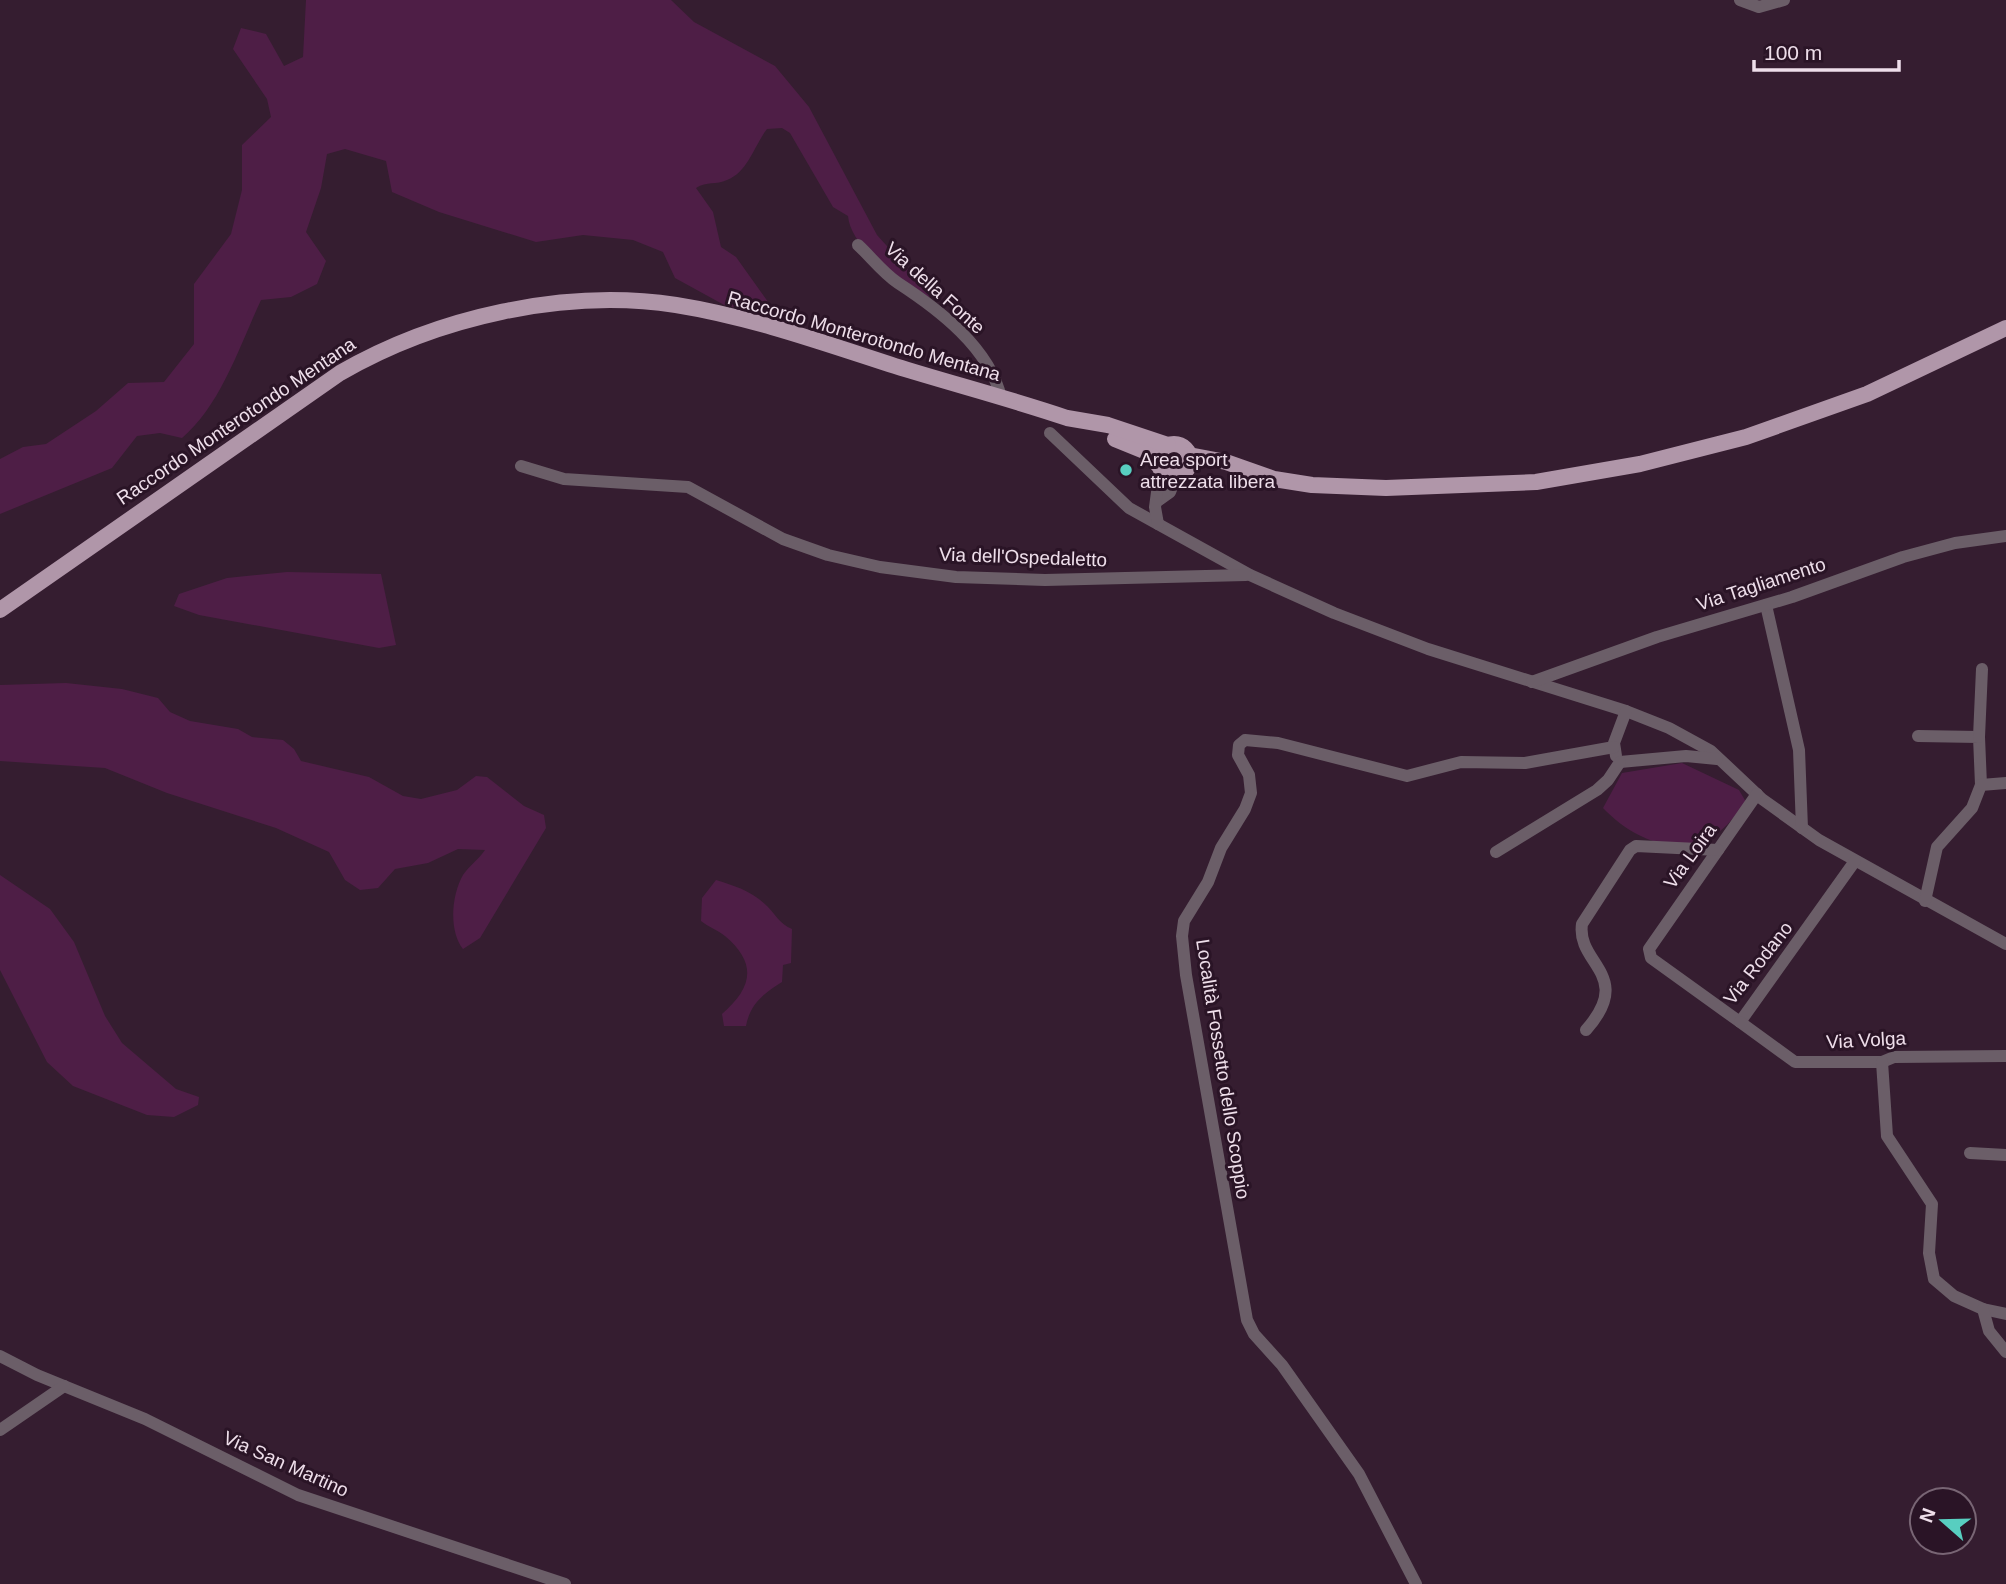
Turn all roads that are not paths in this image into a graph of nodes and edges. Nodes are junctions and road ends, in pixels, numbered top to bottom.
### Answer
1 (1740, 0) edge
2 (1784, 0) edge
3 (858, 245) dead end
4 (2006, 328) edge
5 (1001, 398) junction
6 (1068, 418) junction
7 (1050, 433) dead end
8 (1168, 445) junction
9 (1189, 455) junction
10 (521, 467) dead end
11 (1159, 467) junction
12 (1255, 474) junction
13 (1180, 475) junction
14 (1156, 502) junction
15 (1158, 524) junction
16 (2006, 536) edge
17 (1250, 575) junction
18 (1766, 605) junction
19 (0, 610) edge
20 (1982, 668) dead end
21 (1532, 682) junction
22 (1626, 711) junction
23 (1919, 736) dead end
24 (1979, 737) junction
25 (1614, 747) junction
26 (1721, 760) junction
27 (1620, 762) junction
28 (2006, 783) edge
29 (1981, 785) junction
30 (1757, 794) junction
31 (1802, 828) junction
32 (1718, 850) junction
33 (1496, 852) dead end
34 (1854, 860) junction
35 (1925, 901) junction
36 (1653, 941) joint
37 (2006, 944) edge
38 (1740, 1022) junction
39 (1586, 1030) dead end
40 (2006, 1056) edge
41 (1882, 1062) junction
42 (1970, 1153) dead end
43 (2006, 1155) edge
44 (1983, 1309) junction
45 (2006, 1314) edge
46 (2006, 1352) edge
47 (0, 1356) edge
48 (64, 1386) junction
49 (0, 1430) edge
50 (565, 1584) edge
51 (1416, 1584) edge

1 - 2 street
3 - 5 street, Via della Fonte
4 - 12 main road
5 - 6 main road, Raccordo Monterotondo Mentana
5 - 19 main road, Raccordo Monterotondo Mentana
6 - 8 main road, Raccordo Monterotondo Mentana
6 - 11 main road
7 - 15 street
8 - 9 main road
8 - 11 main road
9 - 12 main road
9 - 13 main road
10 - 17 street, Via dell'Ospedaletto
11 - 13 main road
11 - 14 street
12 - 13 main road
13 - 14 street
14 - 15 street
15 - 17 street
16 - 18 street, Via Tagliamento
17 - 21 street
18 - 21 street, Via Tagliamento
18 - 31 street
20 - 24 street
21 - 22 street
22 - 25 street
22 - 26 street
23 - 24 street
24 - 29 street
25 - 27 street
25 - 51 street, Località Fossetto dello Scoppio
26 - 27 street
26 - 30 street
27 - 33 street
28 - 29 street
29 - 35 street
30 - 31 street
30 - 32 street, Via Loira
31 - 34 street
32 - 36 street, Via Loira
32 - 39 street
34 - 35 street
34 - 38 street, Via Rodano
35 - 37 street
36 - 38 street, Via Rodano
38 - 41 street, Via Volga
40 - 41 street, Via Volga
41 - 44 street
42 - 43 street
44 - 45 street
44 - 46 street
47 - 48 street, Via San Martino
48 - 49 street
48 - 50 street, Via San Martino

